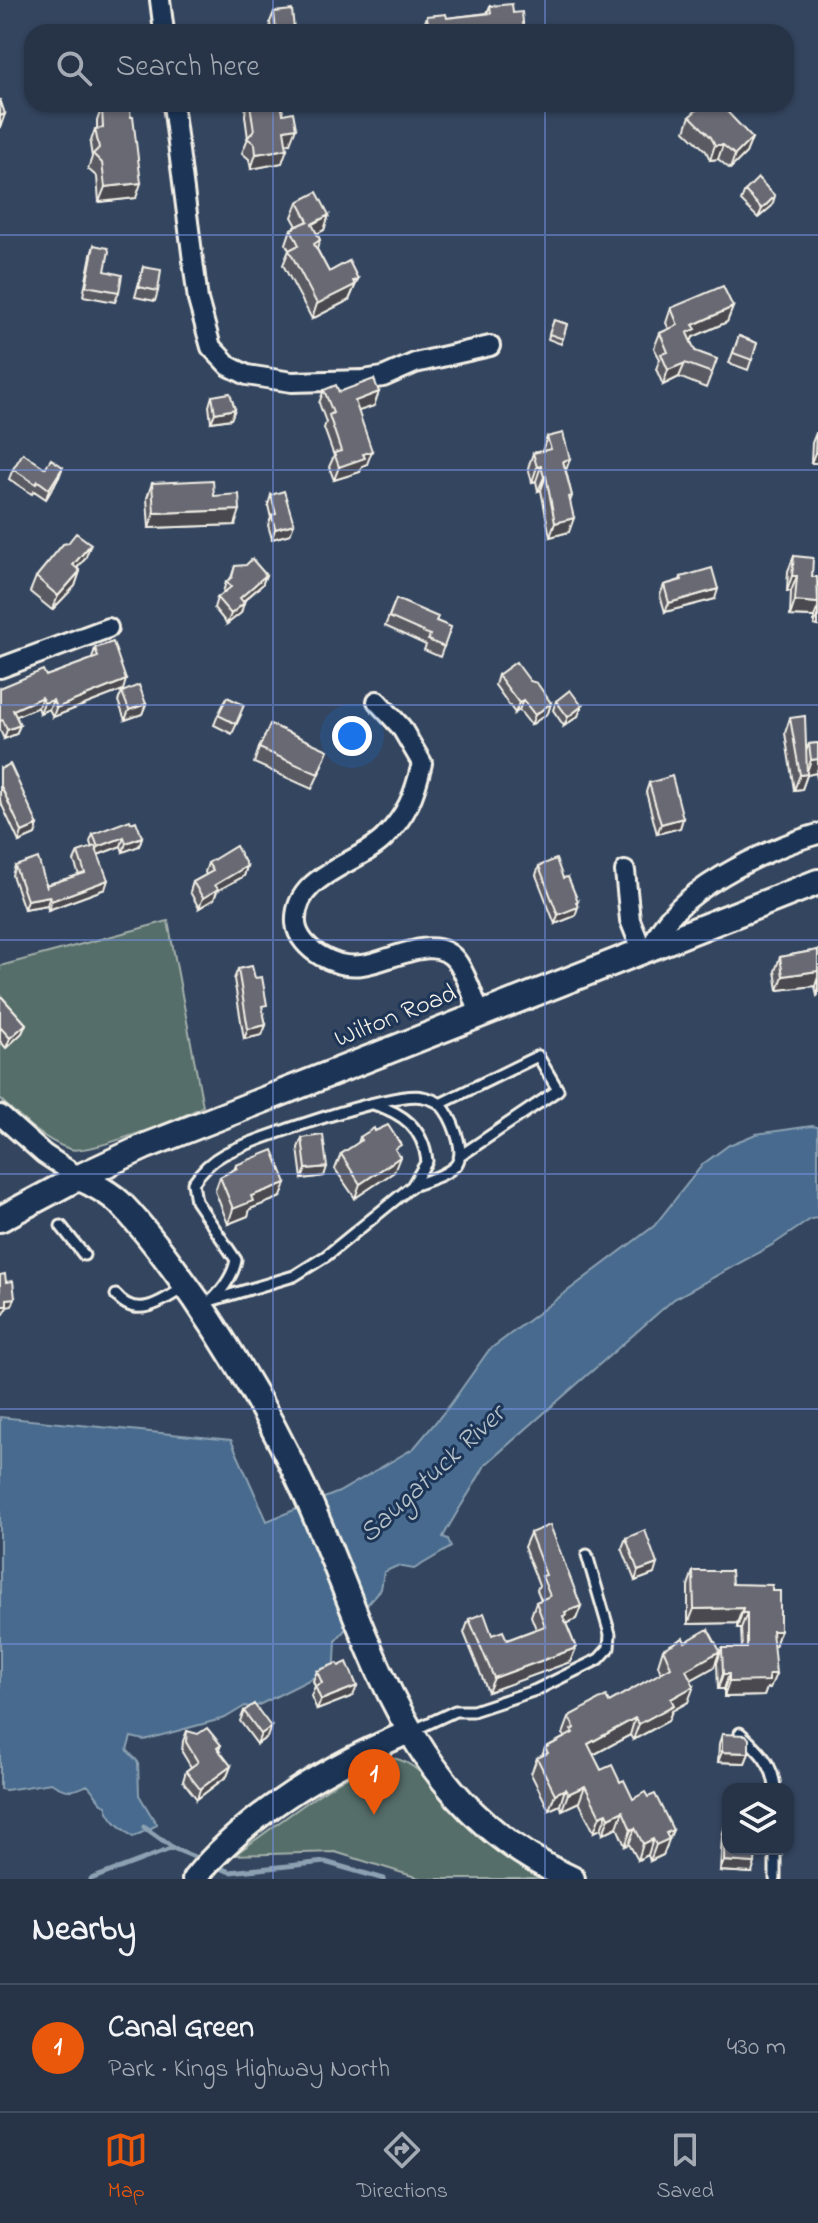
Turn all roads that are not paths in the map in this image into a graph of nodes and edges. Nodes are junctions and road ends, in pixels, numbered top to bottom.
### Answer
1 (160, 0) edge
2 (163, 24) edge
3 (174, 112) edge
4 (490, 346) dead end
5 (108, 628) dead end
6 (0, 668) edge
7 (377, 701) dead end
8 (818, 834) edge
9 (625, 871) dead end
10 (818, 882) edge
11 (647, 948) junction
12 (480, 1014) junction
13 (373, 1104) junction
14 (440, 1104) junction
15 (0, 1115) edge
16 (460, 1156) junction
17 (79, 1177) junction
18 (412, 1186) junction
19 (0, 1219) edge
20 (61, 1226) dead end
21 (84, 1255) dead end
22 (186, 1286) junction
23 (116, 1295) dead end
24 (207, 1304) junction
25 (587, 1555) dead end
26 (409, 1732) junction
27 (740, 1733) edge
28 (774, 1783) edge
29 (775, 1855) edge
30 (194, 1879) edge
31 (572, 1879) edge
32 (775, 1879) edge

1 - 2 street
3 - 4 street
5 - 6 street
7 - 12 street
8 - 11 street
9 - 11 street
10 - 11 main road, Wilton Road
11 - 12 main road, Wilton Road
12 - 17 main road, Wilton Road
13 - 14 lane
13 - 18 lane
13 - 24 lane
14 - 16 lane
14 - 16 lane
15 - 17 street
16 - 18 lane
17 - 19 main road, Wilton Road
17 - 22 main road
18 - 24 lane
20 - 21 lane
22 - 23 lane
22 - 24 main road
24 - 26 main road
25 - 26 lane
26 - 30 street
26 - 31 main road
27 - 28 lane
29 - 32 lane

